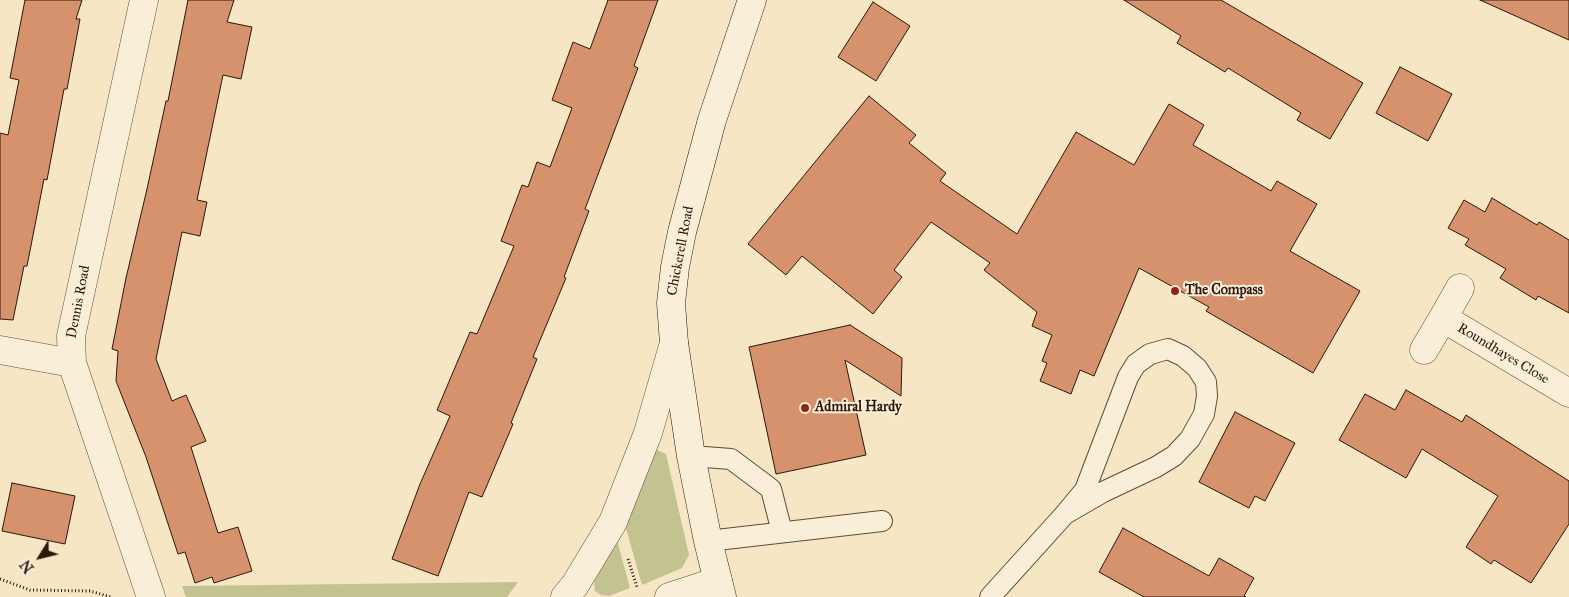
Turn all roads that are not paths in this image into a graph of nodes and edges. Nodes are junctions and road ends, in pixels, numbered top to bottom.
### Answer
1 (144, 0) edge
2 (752, 0) edge
3 (1460, 288) dead end
4 (1443, 318) junction
5 (674, 343) junction
6 (0, 350) edge
7 (1424, 350) dead end
8 (72, 363) junction
9 (1569, 393) edge
10 (691, 456) junction
11 (1065, 514) junction
12 (882, 520) dead end
13 (782, 532) junction
14 (708, 541) junction
15 (720, 589) edge
16 (151, 597) edge
17 (565, 597) edge
18 (669, 597) edge
19 (990, 597) edge

1 - 8 street, Dennis Road
2 - 5 street, Chickerell Road
3 - 4 street
4 - 7 street, Roundhayes Close
4 - 9 street, Roundhayes Close
5 - 10 street, Chickerell Road
5 - 17 street
6 - 8 street
8 - 16 street, Dennis Road
10 - 13 lane
10 - 14 street, Chickerell Road
11 - 11 lane
11 - 19 lane
12 - 13 lane
13 - 14 lane
14 - 15 street, Chickerell Road
15 - 18 street

